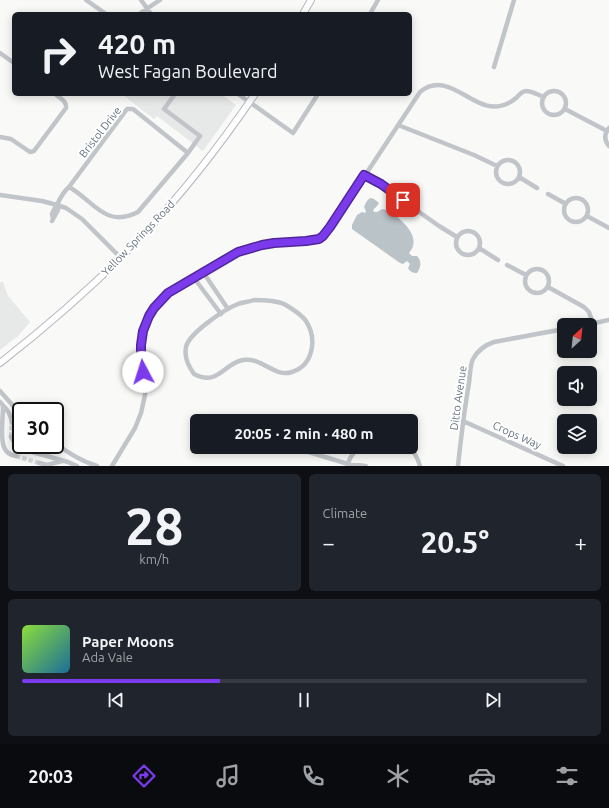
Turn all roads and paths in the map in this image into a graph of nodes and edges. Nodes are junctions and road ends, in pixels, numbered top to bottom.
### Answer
1 (86, 0) edge
2 (141, 0) edge
3 (160, 0) edge
4 (311, 0) edge
5 (378, 0) edge
6 (514, 0) edge
7 (147, 9) junction
8 (103, 12) edge
9 (142, 12) edge
10 (149, 12) edge
11 (304, 12) edge
12 (371, 12) edge
13 (0, 53) edge
14 (12, 62) edge
15 (494, 66) dead end
16 (58, 96) edge
17 (174, 96) edge
18 (241, 96) edge
19 (254, 96) edge
20 (317, 96) edge
21 (544, 97) junction
22 (250, 102) junction
23 (565, 109) junction
24 (398, 125) junction
25 (608, 130) edge
26 (0, 137) edge
27 (609, 146) edge
28 (188, 153) junction
29 (497, 166) junction
30 (364, 175) junction
31 (518, 177) junction
32 (69, 187) junction
33 (537, 188) dead end
34 (548, 194) dead end
35 (0, 195) edge
36 (566, 204) junction
37 (57, 205) junction
38 (587, 216) junction
39 (53, 219) dead end
40 (609, 228) edge
41 (457, 237) junction
42 (479, 248) junction
43 (121, 258) junction
44 (498, 260) dead end
45 (508, 265) dead end
46 (203, 272) junction
47 (526, 275) junction
48 (194, 278) junction
49 (548, 287) junction
50 (228, 309) junction
51 (220, 314) junction
52 (591, 318) edge
53 (609, 320) edge
54 (597, 323) edge
55 (557, 330) edge
56 (0, 363) edge
57 (0, 391) edge
58 (2, 404) edge
59 (12, 404) edge
60 (12, 417) tunnel mouth
61 (463, 421) junction
62 (64, 449) edge
63 (40, 454) edge
64 (314, 454) edge
65 (353, 454) edge
66 (414, 454) edge
67 (16, 456) tunnel mouth
68 (64, 461) junction
69 (39, 463) dead end
70 (348, 465) edge
71 (78, 466) edge
72 (97, 466) edge
73 (112, 466) edge
74 (366, 466) edge
75 (420, 466) edge
76 (458, 466) edge
77 (563, 466) edge

1 - 8 street
2 - 7 street
3 - 7 street
4 - 11 main road
5 - 12 street
6 - 15 street
7 - 9 street
7 - 10 street
13 - 14 street
16 - 26 street
17 - 28 street
18 - 22 street
19 - 22 main road, Yellow Springs Road
20 - 22 street
21 - 23 street
21 - 23 street
21 - 24 street
22 - 43 main road, Yellow Springs Road
23 - 25 street
24 - 29 street
24 - 30 street
25 - 27 street
28 - 32 street
28 - 32 street, Bristol Drive
29 - 31 street
29 - 31 street
30 - 41 street
30 - 46 street
31 - 33 street
32 - 37 street, Bristol Drive
34 - 36 street
35 - 37 street
36 - 38 street
36 - 38 street
37 - 39 street, Bristol Drive
37 - 43 street
38 - 40 street
41 - 42 street
41 - 42 street
42 - 44 street
43 - 56 main road, Yellow Springs Road
45 - 47 street
46 - 48 street
46 - 50 street
47 - 49 street
47 - 49 street
48 - 51 street
48 - 73 street
49 - 52 street
50 - 51 street
50 - 51 street
53 - 54 street
55 - 61 street, Ditto Avenue
57 - 59 street
58 - 60 street
58 - 67 street
61 - 76 street, Ditto Avenue
61 - 77 street, Crops Way
62 - 72 street
63 - 68 street
64 - 70 street
65 - 70 street
66 - 75 street
68 - 69 street
68 - 71 street
70 - 74 street

